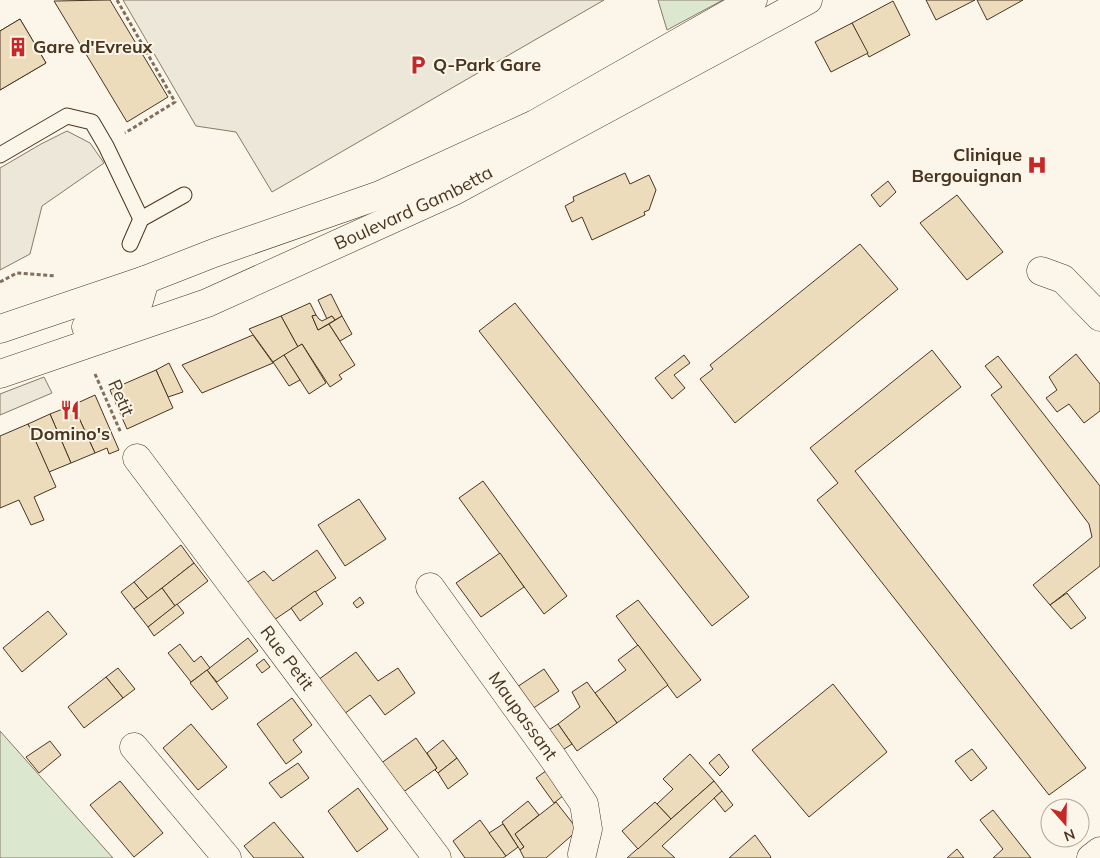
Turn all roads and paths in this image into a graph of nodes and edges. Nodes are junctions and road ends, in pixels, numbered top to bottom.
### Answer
1 (117, 0) edge
2 (754, 0) edge
3 (808, 0) edge
4 (106, 146) junction
5 (0, 155) edge
6 (184, 195) dead end
7 (141, 219) junction
8 (130, 244) dead end
9 (1041, 270) dead end
10 (145, 280) junction
11 (1100, 318) edge
12 (0, 329) edge
13 (83, 346) junction
14 (0, 358) edge
15 (0, 374) edge
16 (137, 458) joint
17 (430, 587) dead end
18 (134, 747) dead end
19 (1100, 851) edge
20 (581, 857) edge
21 (227, 858) edge
22 (437, 858) edge
23 (1092, 858) edge

1 - 4 path
2 - 10 main road
3 - 13 main road, Boulevard Gambetta
4 - 5 lane
4 - 7 lane
6 - 7 lane
7 - 8 lane
9 - 11 main road
10 - 12 main road
10 - 14 main road
13 - 15 main road, Boulevard Gambetta
13 - 16 path, Petit
16 - 22 main road, Rue Petit
17 - 20 main road, Maupassant
18 - 21 main road
19 - 23 main road

